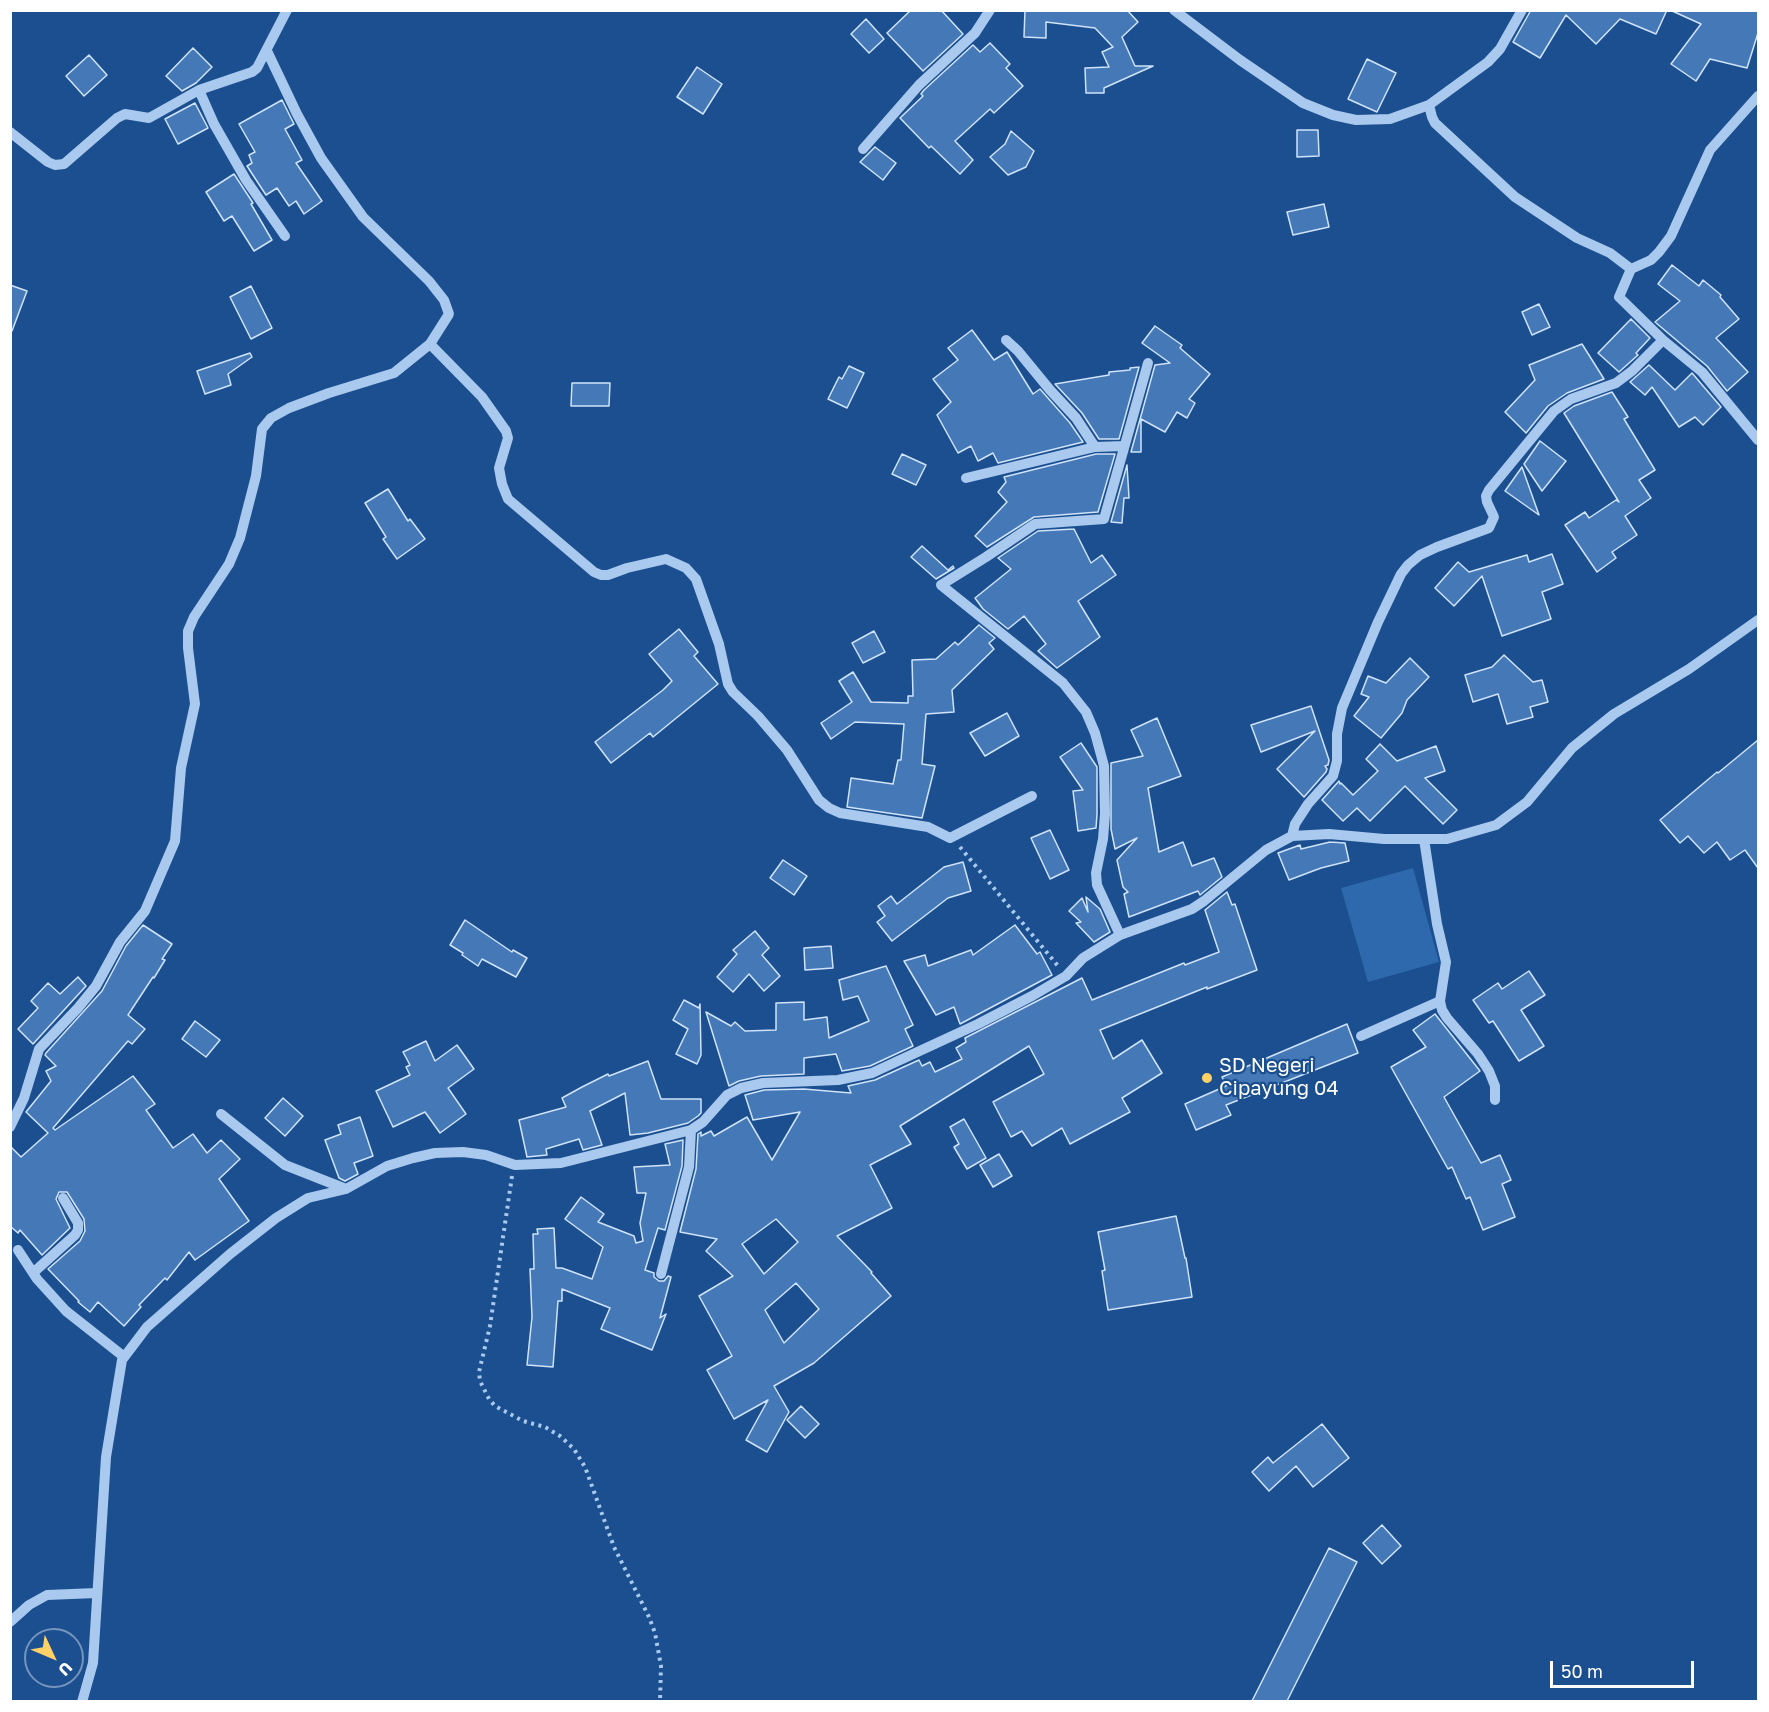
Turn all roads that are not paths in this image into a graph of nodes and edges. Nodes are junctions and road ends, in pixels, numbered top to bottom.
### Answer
1 (287, 10) edge
2 (990, 10) edge
3 (1174, 10) edge
4 (1522, 10) edge
5 (267, 51) junction
6 (199, 90) junction
7 (1758, 96) edge
8 (1429, 105) junction
9 (10, 132) edge
10 (863, 149) dead end
11 (285, 236) dead end
12 (1631, 268) junction
13 (1006, 340) dead end
14 (1663, 340) junction
15 (430, 344) junction
16 (1148, 363) dead end
17 (1758, 440) edge
18 (1124, 446) junction
19 (1095, 447) junction
20 (966, 478) dead end
21 (1758, 620) edge
22 (1032, 796) dead end
23 (1292, 836) junction
24 (1424, 839) junction
25 (1120, 935) junction
26 (1440, 1001) junction
27 (1361, 1036) dead end
28 (1495, 1100) dead end
29 (10, 1101) edge
30 (220, 1114) dead end
31 (12, 1122) edge
32 (691, 1130) junction
33 (346, 1190) junction
34 (63, 1198) dead end
35 (18, 1250) dead end
36 (34, 1272) junction
37 (661, 1274) dead end
38 (123, 1356) junction
39 (96, 1593) junction
40 (10, 1622) edge
41 (82, 1701) edge

1 - 5 street
2 - 10 street
3 - 8 street
4 - 8 street
5 - 6 street
5 - 15 street
6 - 9 street
6 - 11 street
7 - 12 street
8 - 12 street
12 - 14 street
13 - 19 street
14 - 17 street
14 - 23 street
15 - 22 street
15 - 31 street
16 - 18 street
18 - 19 street
18 - 25 street
19 - 20 street
21 - 24 street
23 - 24 street
23 - 25 street
24 - 26 street
25 - 32 street
26 - 27 street
26 - 28 street
29 - 31 street
30 - 33 street
32 - 33 street
32 - 37 street
33 - 38 street
34 - 36 street
35 - 36 street
36 - 38 street
38 - 39 street
39 - 40 street
39 - 41 street

